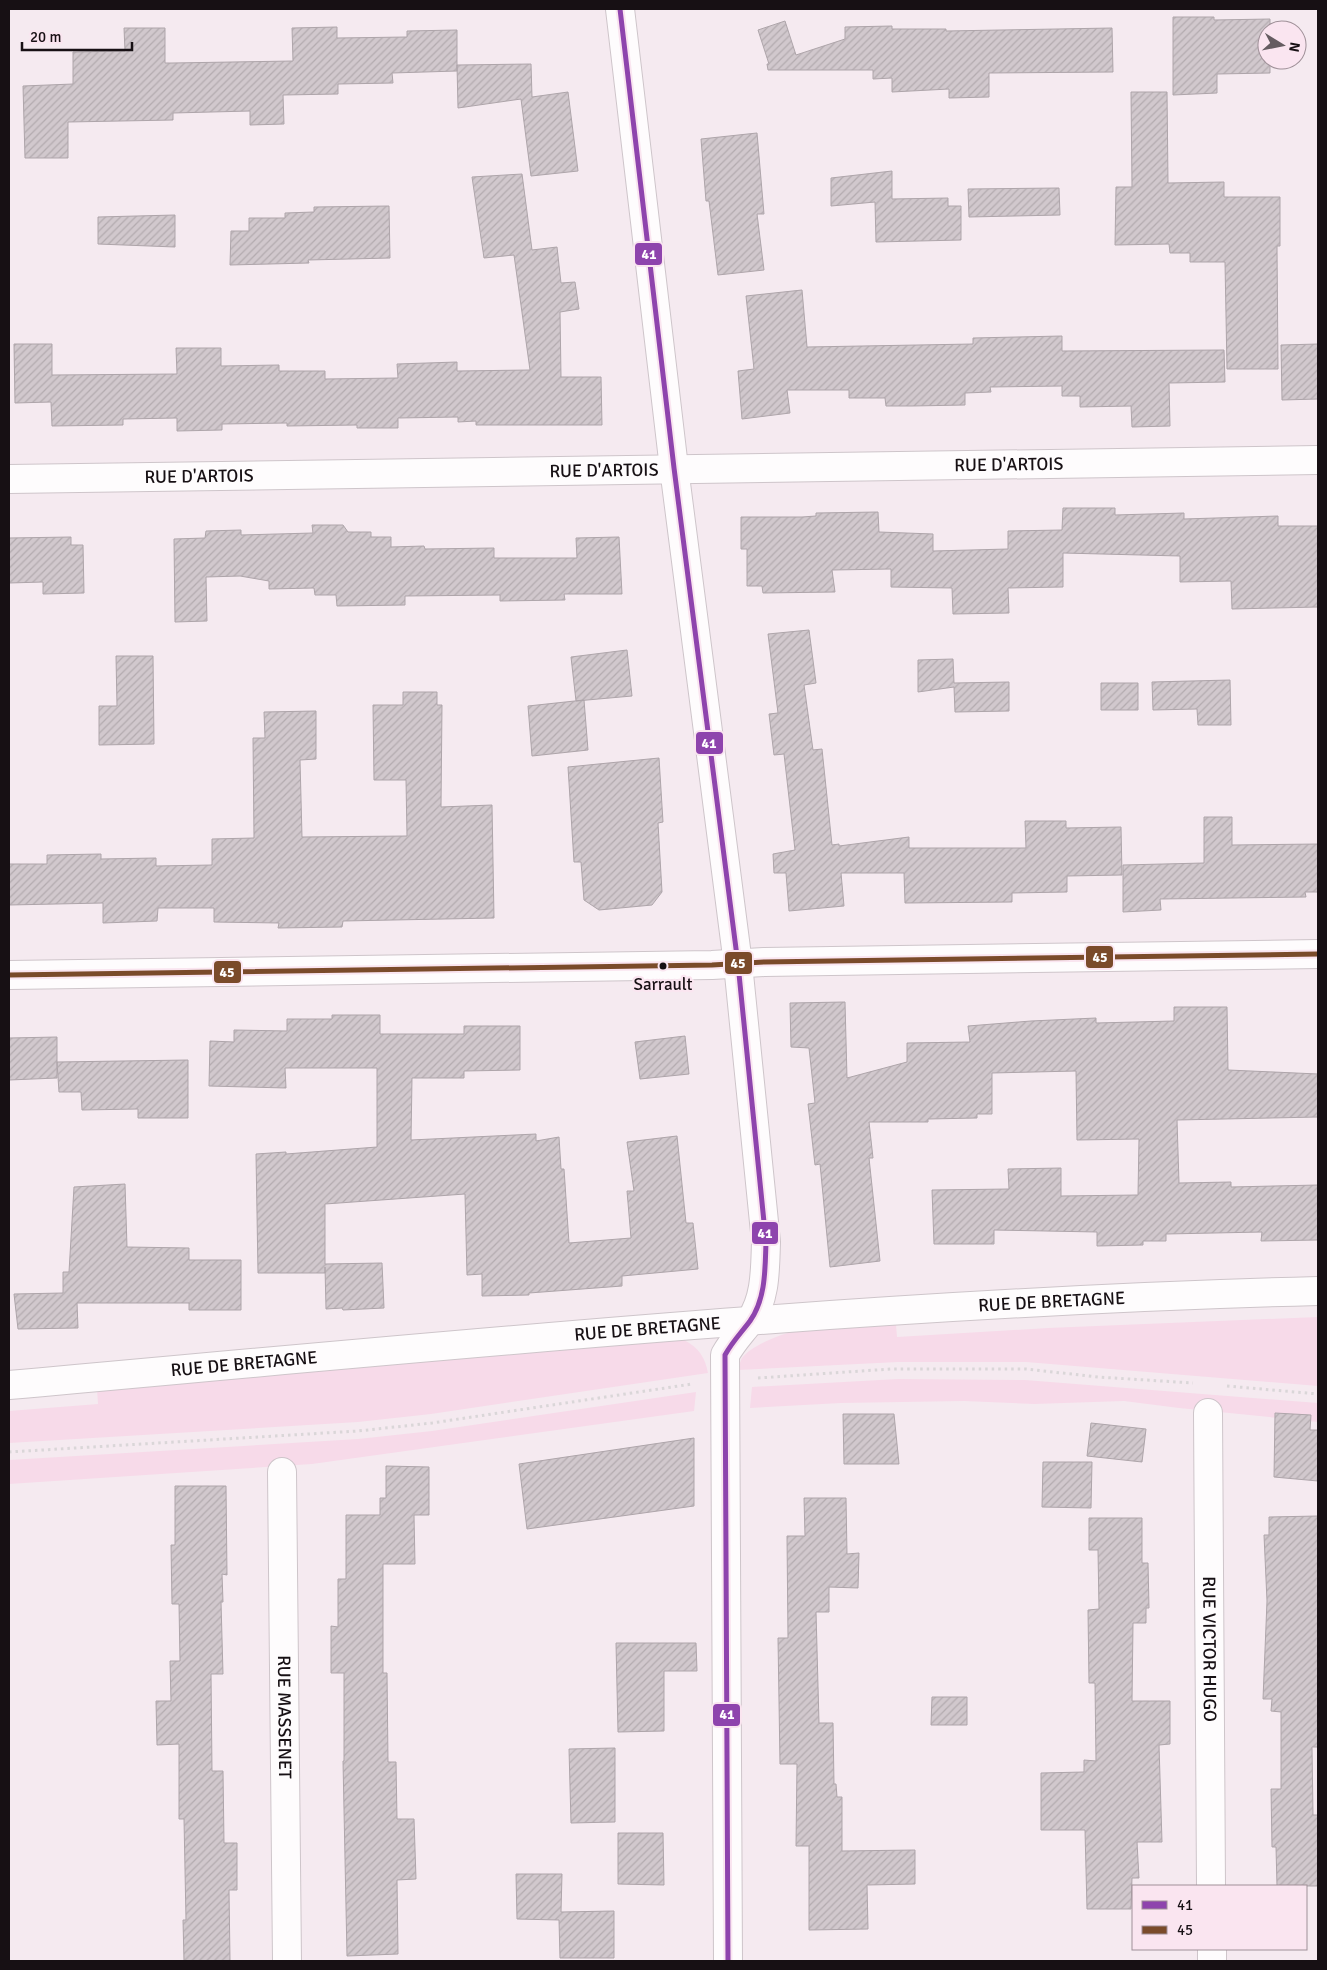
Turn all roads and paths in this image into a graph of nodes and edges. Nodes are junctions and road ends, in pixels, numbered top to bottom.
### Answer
1 (620, 9) edge
2 (1318, 460) edge
3 (674, 468) junction
4 (9, 479) edge
5 (1318, 954) edge
6 (738, 964) junction
7 (9, 975) edge
8 (1318, 1291) edge
9 (751, 1320) junction
10 (724, 1380) junction
11 (1202, 1384) dead end
12 (9, 1385) edge
13 (1221, 1385) dead end
14 (1318, 1394) edge
15 (1208, 1413) dead end
16 (9, 1452) edge
17 (282, 1472) dead end
18 (1211, 1885) edge
19 (287, 1961) edge
20 (728, 1961) edge

1 - 3 street
2 - 3 street, RUE D'ARTOIS
3 - 4 street, RUE D'ARTOIS
3 - 6 street
5 - 6 street
6 - 7 street
6 - 9 street
8 - 9 street, RUE DE BRETAGNE
9 - 10 street
9 - 12 street, RUE DE BRETAGNE
10 - 11 path
10 - 16 path
10 - 20 street
13 - 14 path
15 - 18 street, RUE VICTOR HUGO
17 - 19 street, RUE MASSENET

